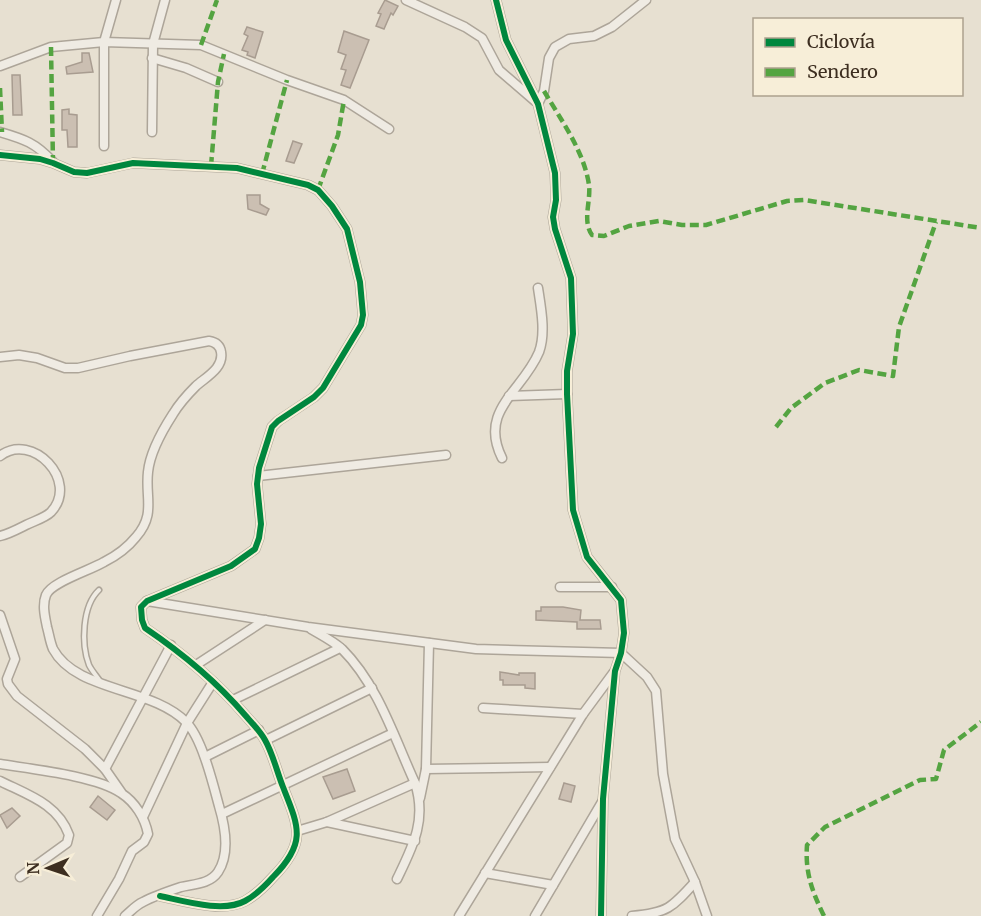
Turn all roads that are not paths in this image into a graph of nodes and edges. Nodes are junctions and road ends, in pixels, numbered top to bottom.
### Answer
1 (116, 0) edge
2 (165, 0) edge
3 (406, 0) edge
4 (496, 0) edge
5 (646, 0) edge
6 (104, 42) junction
7 (153, 44) junction
8 (152, 58) junction
9 (0, 66) edge
10 (218, 82) dead end
11 (538, 104) junction
12 (389, 129) dead end
13 (0, 132) edge
14 (152, 132) dead end
15 (104, 146) dead end
16 (0, 155) edge
17 (53, 163) junction
18 (538, 288) dead end
19 (0, 357) edge
20 (567, 394) junction
21 (509, 396) junction
22 (446, 455) dead end
23 (0, 456) edge
24 (502, 458) dead end
25 (258, 476) junction
26 (0, 536) edge
27 (560, 587) dead end
28 (612, 587) junction
29 (99, 590) dead end
30 (147, 601) junction
31 (0, 615) edge
32 (265, 620) junction
33 (308, 627) junction
34 (429, 643) junction
35 (171, 645) junction
36 (340, 648) junction
37 (621, 653) junction
38 (196, 665) junction
39 (615, 671) junction
40 (213, 682) junction
41 (102, 684) junction
42 (372, 688) junction
43 (143, 696) junction
44 (233, 700) junction
45 (483, 708) dead end
46 (583, 714) junction
47 (187, 723) junction
48 (259, 730) junction
49 (393, 733) junction
50 (266, 740) junction
51 (205, 757) junction
52 (0, 764) edge
53 (550, 767) junction
54 (105, 769) junction
55 (426, 769) junction
56 (0, 781) edge
57 (415, 783) junction
58 (282, 785) junction
59 (121, 792) junction
60 (420, 799) junction
61 (603, 799) junction
62 (222, 814) junction
63 (143, 817) junction
64 (327, 822) junction
65 (297, 831) junction
66 (415, 841) junction
67 (485, 873) junction
68 (20, 877) dead end
69 (397, 879) dead end
70 (695, 882) junction
71 (553, 885) junction
72 (160, 896) junction
73 (97, 916) edge
74 (125, 916) edge
75 (459, 916) edge
76 (535, 916) edge
77 (601, 916) edge
78 (632, 916) edge
79 (707, 916) edge

1 - 6 street
2 - 7 street
3 - 11 street
4 - 11 street
5 - 11 street
6 - 7 street
6 - 9 street
6 - 15 street
7 - 8 street
7 - 12 street
8 - 10 street
8 - 14 street
11 - 20 street
13 - 17 street
16 - 17 street
17 - 25 street
18 - 21 street
19 - 41 street
20 - 21 street
20 - 28 street
21 - 24 street
22 - 25 street
23 - 26 street
25 - 30 street
27 - 28 street
28 - 37 street
29 - 41 lane
30 - 32 street
30 - 35 street
31 - 54 street
32 - 33 street
32 - 38 street
33 - 34 street
33 - 36 street
34 - 37 street
34 - 55 street
35 - 38 street
35 - 43 street
36 - 42 street
36 - 44 street
37 - 39 street
37 - 70 street
38 - 40 street
39 - 46 street
39 - 61 street
40 - 44 street
40 - 47 street
41 - 43 street
42 - 49 street
42 - 50 street
43 - 47 street
43 - 54 street
44 - 48 street
45 - 46 street
46 - 53 street
47 - 51 street
47 - 63 street
48 - 50 street
48 - 51 street
49 - 57 street
49 - 58 street
50 - 58 street
51 - 62 street
52 - 59 street
53 - 55 street
53 - 67 street
54 - 59 street
55 - 60 street
56 - 68 street
57 - 60 street
57 - 64 street
58 - 62 street
58 - 65 street
59 - 63 street
60 - 66 street
61 - 71 street
61 - 77 street
62 - 72 street
63 - 73 street
64 - 65 street
64 - 66 street
65 - 72 street
66 - 69 street
67 - 71 street
67 - 75 street
70 - 78 street
70 - 79 street
71 - 76 street
72 - 74 street

